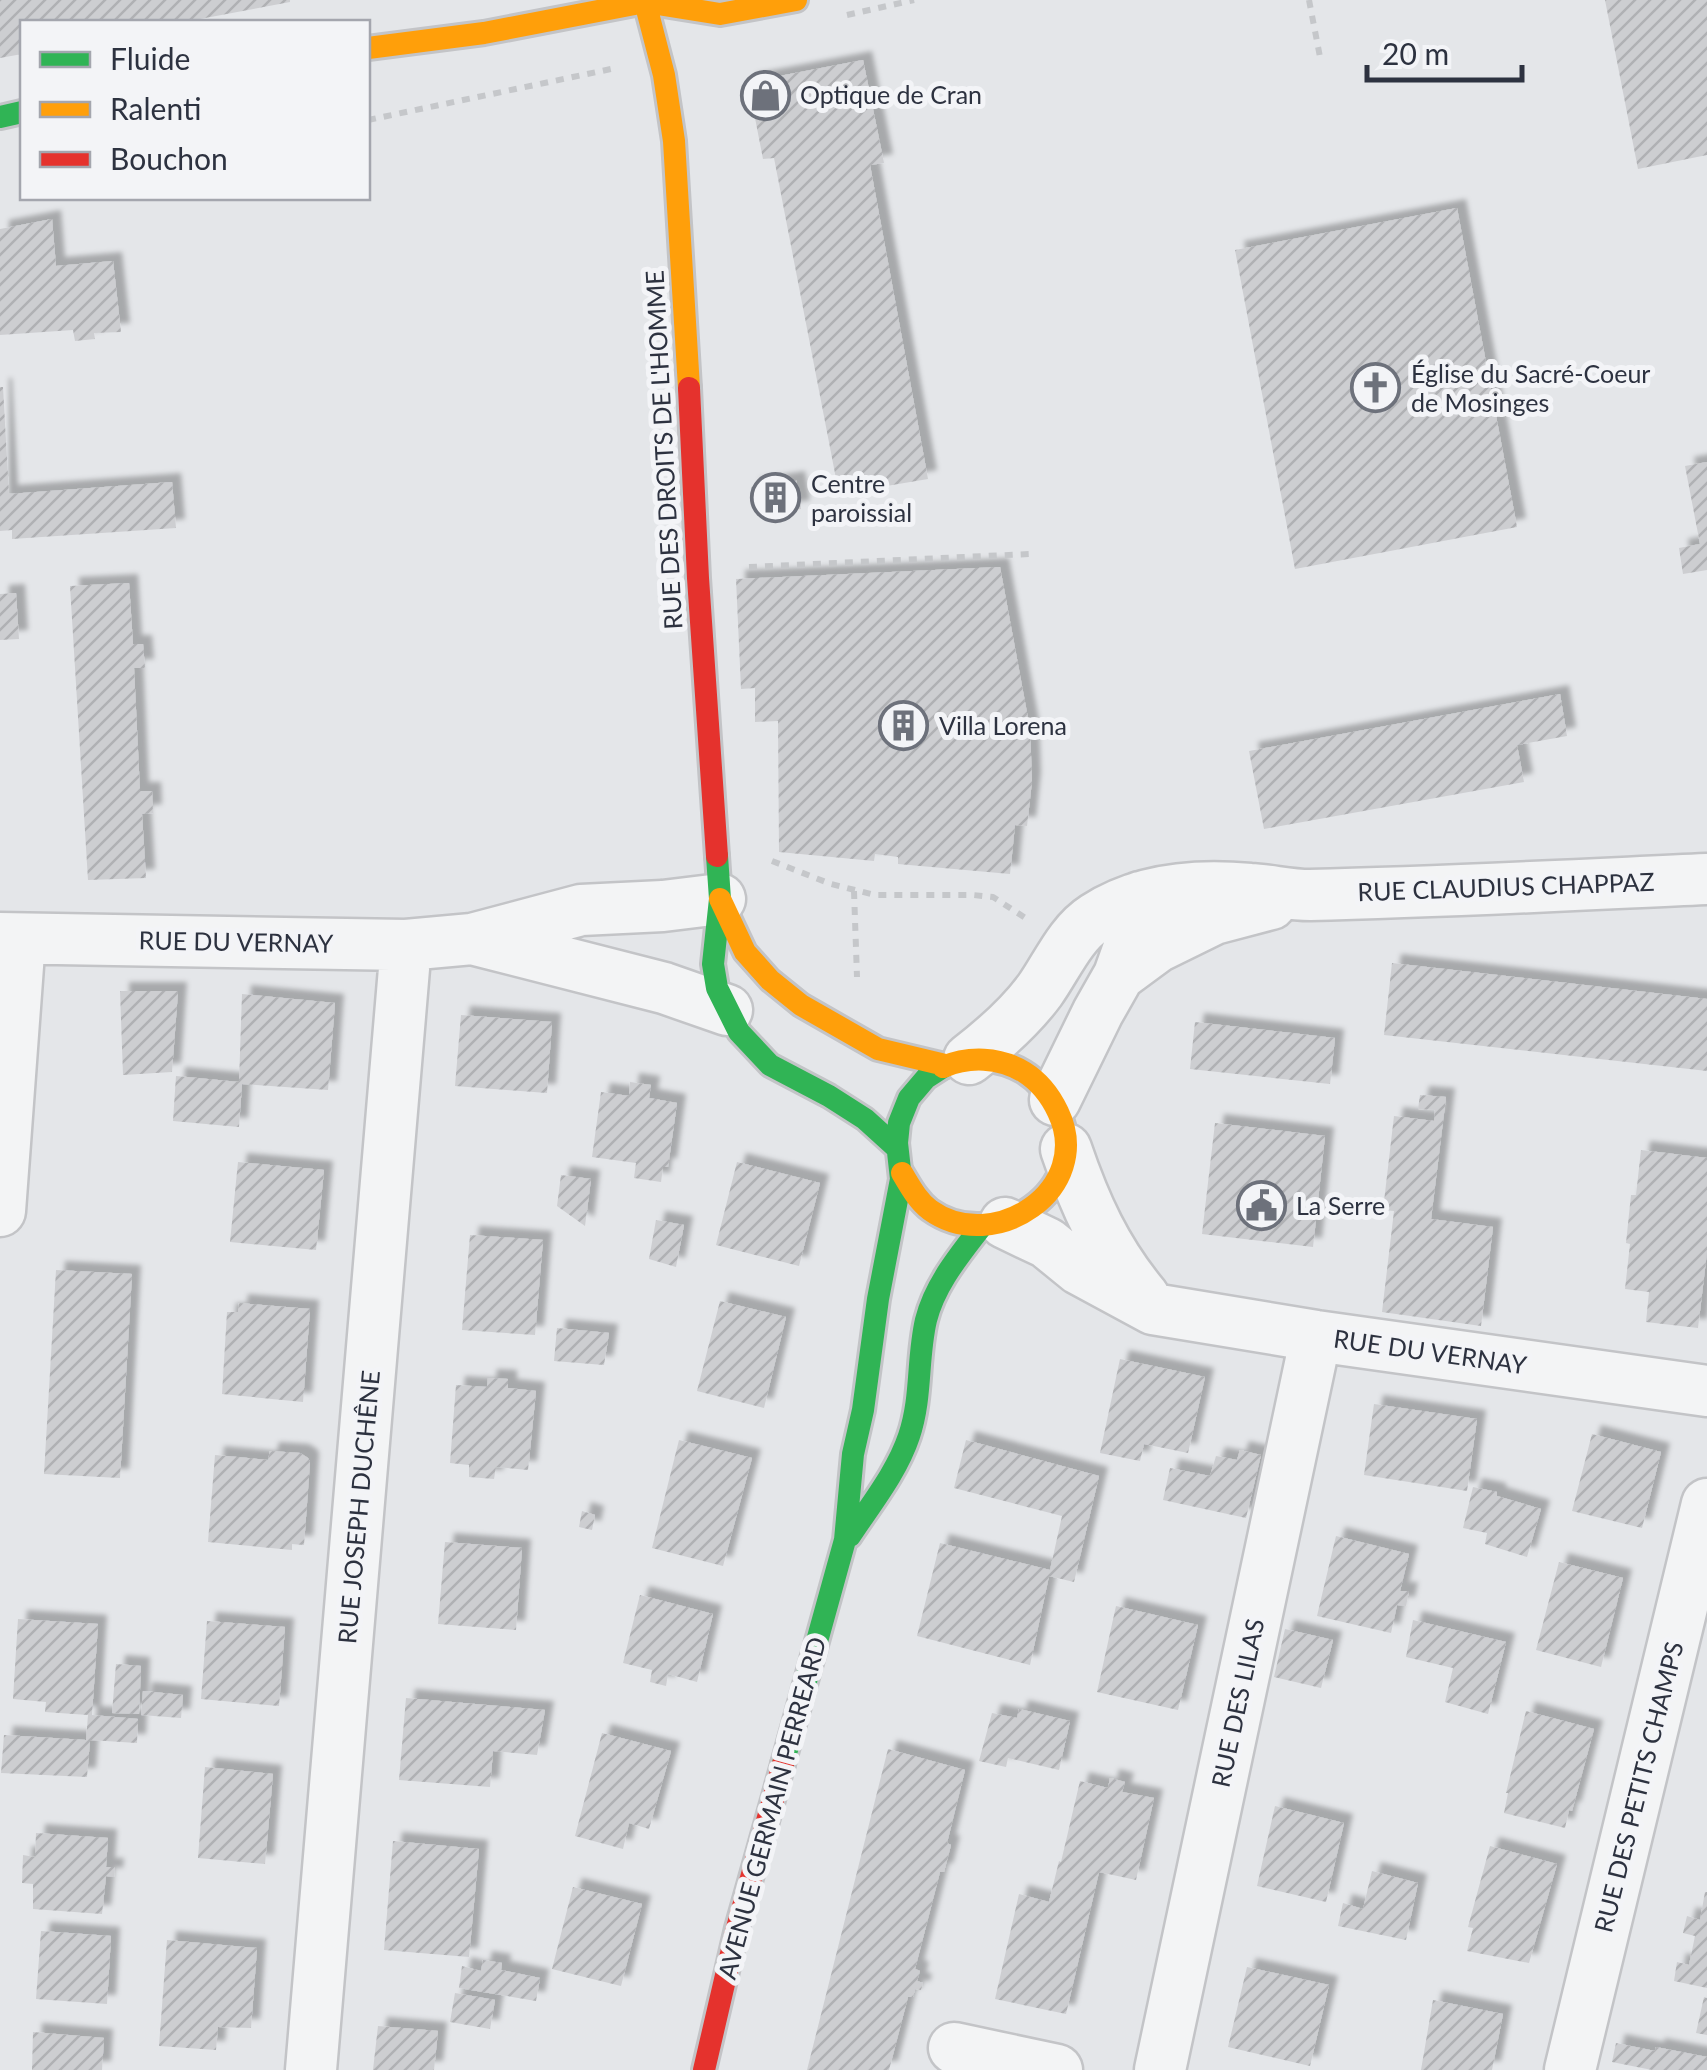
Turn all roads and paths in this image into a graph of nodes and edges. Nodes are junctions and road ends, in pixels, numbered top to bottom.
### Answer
1 (796, 0) edge
2 (1308, 0) edge
3 (646, 1) edge
4 (370, 48) edge
5 (1320, 57) dead end
6 (1029, 554) dead end
7 (698, 569) junction
8 (718, 877) junction
9 (1707, 879) edge
10 (854, 891) junction
11 (1305, 895) junction
12 (1140, 896) junction
13 (10, 938) edge
14 (472, 939) junction
15 (406, 945) junction
16 (1068, 947) junction
17 (1119, 975) junction
18 (727, 1010) junction
19 (859, 1038) junction
20 (957, 1062) junction
21 (1055, 1100) junction
22 (896, 1148) junction
23 (1066, 1149) junction
24 (902, 1173) junction
25 (0, 1211) edge
26 (993, 1225) junction
27 (1153, 1309) junction
28 (1316, 1336) junction
29 (1707, 1391) edge
30 (1707, 1504) edge
31 (843, 1547) junction
32 (954, 2048) dead end
33 (311, 2070) edge
34 (704, 2070) edge
35 (1057, 2070) edge
36 (1160, 2070) edge
37 (1570, 2070) edge

1 - 3 main road
2 - 5 path
3 - 4 main road
3 - 7 main road, RUE DES DROITS DE L'HOMME
6 - 7 path
7 - 8 main road, RUE DES DROITS DE L'HOMME
8 - 10 path
8 - 14 street, RUE DU VERNAY
8 - 18 main road, RUE DES DROITS DE L'HOMME
8 - 19 main road, RUE DES DROITS DE L'HOMME
9 - 11 street, RUE CLAUDIUS CHAPPAZ
10 - 16 path
10 - 19 path
11 - 12 street, RUE CLAUDIUS CHAPPAZ
11 - 17 street, RUE CLAUDIUS CHAPPAZ
12 - 16 street
12 - 17 street
13 - 15 street, RUE DU VERNAY
13 - 25 street
14 - 15 street, RUE DU VERNAY
14 - 18 street, RUE DU VERNAY
15 - 33 street, RUE JOSEPH DUCHÊNE
16 - 20 street
17 - 21 street
18 - 22 main road, RUE DES DROITS DE L'HOMME
19 - 20 main road, RUE DES DROITS DE L'HOMME
20 - 21 main road
20 - 22 main road
21 - 23 main road
22 - 24 main road
23 - 26 main road
23 - 27 street
24 - 26 main road
24 - 31 main road, AVENUE GERMAIN PERREARD
26 - 27 street, RUE DU VERNAY
26 - 31 main road, AVENUE GERMAIN PERREARD
27 - 28 street, RUE DU VERNAY
28 - 29 street, RUE DU VERNAY
28 - 36 street, RUE DES LILAS
30 - 37 street, RUE DES PETITS CHAMPS
31 - 34 main road, AVENUE GERMAIN PERREARD
32 - 35 street

